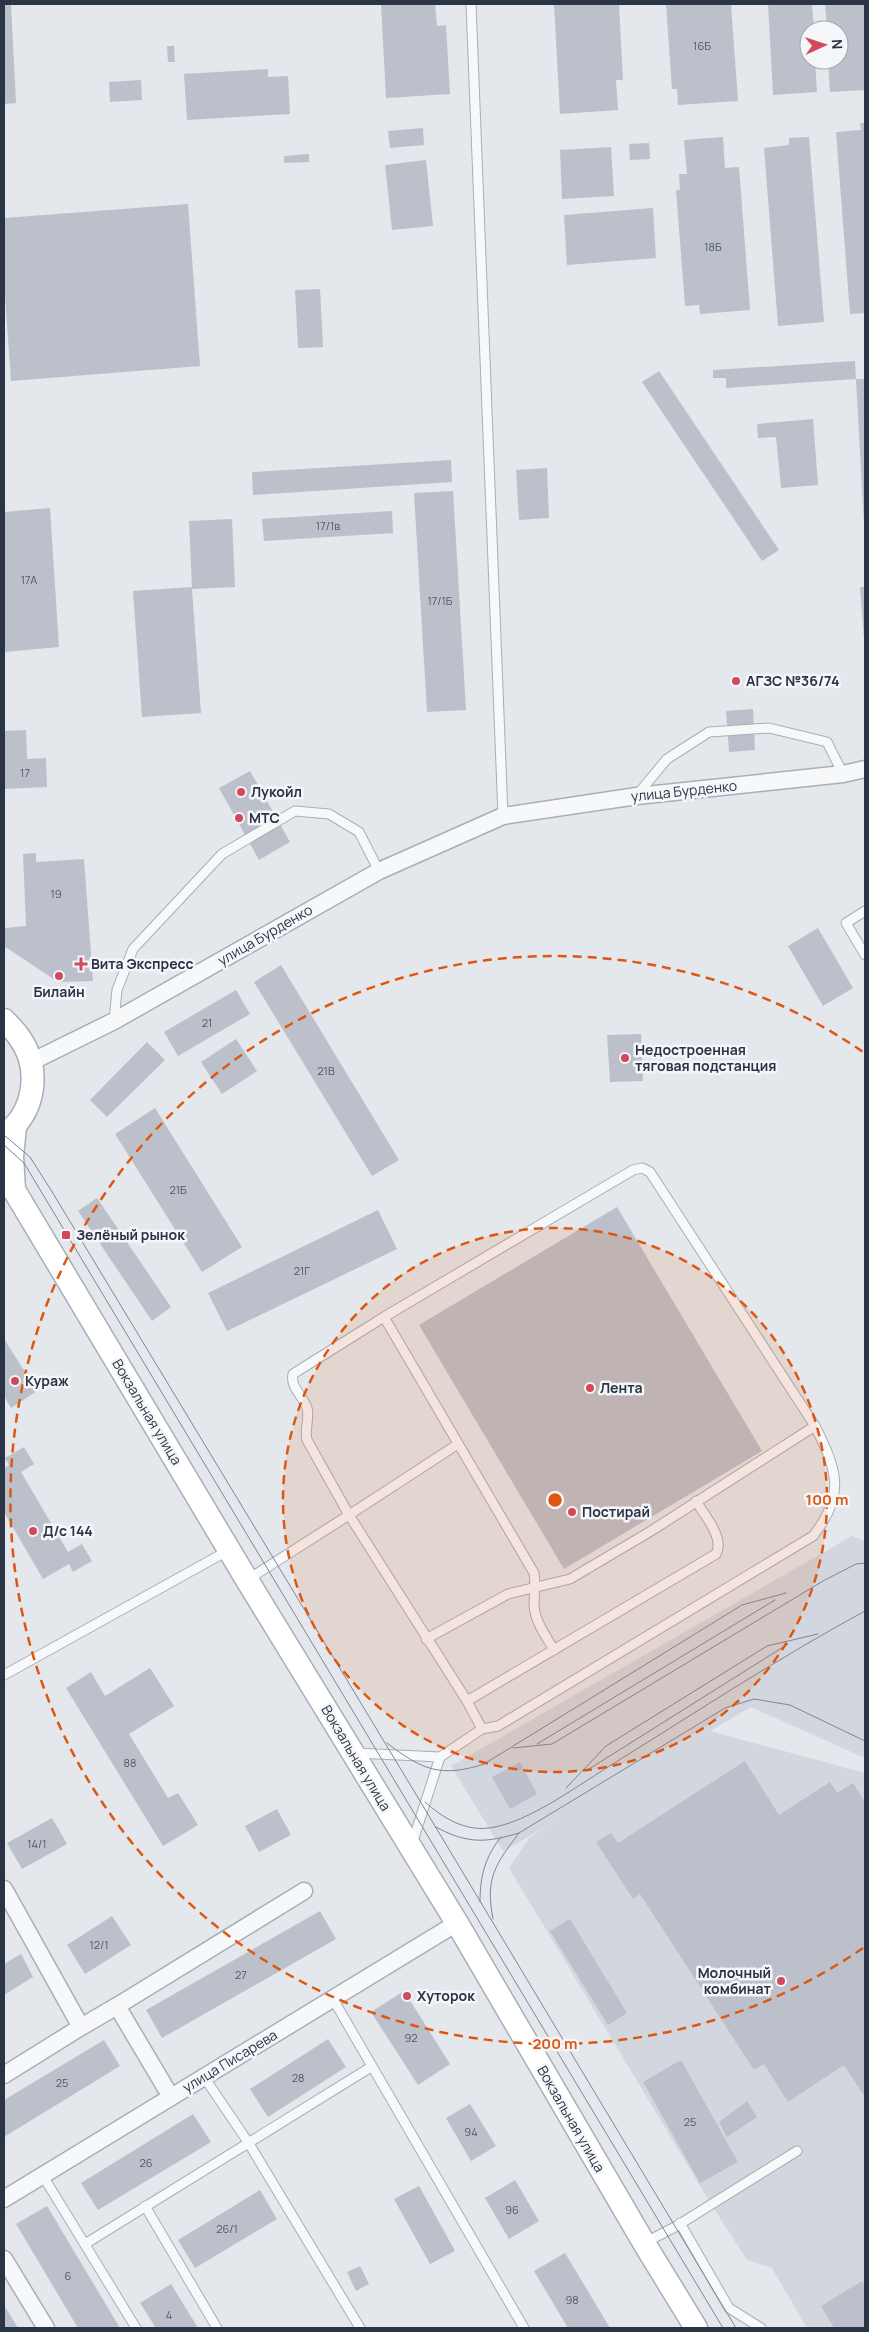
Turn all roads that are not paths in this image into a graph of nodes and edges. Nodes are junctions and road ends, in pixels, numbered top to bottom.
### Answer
1 (471, 4) edge
2 (865, 769) edge
3 (843, 774) junction
4 (637, 796) junction
5 (503, 816) junction
6 (378, 871) junction
7 (865, 911) edge
8 (865, 955) edge
9 (4, 1020) edge
10 (114, 1021) junction
11 (31, 1062) junction
12 (10, 1131) edge
13 (9, 1186) edge
14 (384, 1317) junction
15 (815, 1426) junction
16 (458, 1444) junction
17 (696, 1501) junction
18 (349, 1515) junction
19 (229, 1550) junction
20 (247, 1580) junction
21 (536, 1588) junction
22 (426, 1639) junction
23 (554, 1650) junction
24 (4, 1675) edge
25 (467, 1701) junction
26 (482, 1729) junction
27 (353, 1753) junction
28 (440, 1757) junction
29 (411, 1847) junction
30 (4, 1889) edge
31 (304, 1891) dead end
32 (457, 1923) junction
33 (333, 1999) junction
34 (117, 2006) junction
35 (81, 2027) junction
36 (371, 2067) junction
37 (4, 2075) edge
38 (204, 2077) junction
39 (171, 2097) junction
40 (248, 2142) junction
41 (797, 2151) dead end
42 (43, 2176) junction
43 (4, 2199) edge
44 (145, 2206) junction
45 (680, 2223) junction
46 (644, 2243) junction
47 (84, 2244) junction
48 (4, 2258) edge
49 (46, 2328) edge
50 (136, 2328) edge
51 (217, 2328) edge
52 (360, 2328) edge
53 (524, 2328) edge
54 (696, 2328) edge
55 (761, 2328) edge

1 - 5 lane
2 - 3 street, улица Бурденко
3 - 4 street, улица Бурденко
3 - 4 lane
4 - 5 street, улица Бурденко
5 - 6 street, улица Бурденко
6 - 10 street, улица Бурденко
6 - 10 lane
7 - 8 lane
9 - 11 main road
10 - 11 street, улица Бурденко
11 - 12 main road
12 - 13 main road, Вокзальная улица
13 - 19 main road, Вокзальная улица
14 - 15 lane
14 - 16 lane
14 - 18 lane
15 - 17 lane
15 - 26 lane
16 - 18 lane
16 - 21 lane
17 - 21 lane
17 - 23 lane
18 - 20 lane
18 - 22 lane
19 - 20 main road, Вокзальная улица
19 - 24 lane
20 - 27 main road, Вокзальная улица
21 - 22 lane
21 - 23 lane
22 - 25 lane
23 - 25 lane
25 - 26 lane
26 - 28 lane
27 - 28 lane
27 - 29 main road, Вокзальная улица
28 - 29 lane
29 - 32 main road, Вокзальная улица
30 - 35 street
31 - 34 street
32 - 33 street, улица Писарева
32 - 46 main road, Вокзальная улица
33 - 36 lane
33 - 38 street, улица Писарева
34 - 35 street
34 - 39 street
35 - 37 street
36 - 40 lane
36 - 53 lane
38 - 39 street, улица Писарева
38 - 40 lane
39 - 42 street, улица Писарева
40 - 44 lane
40 - 52 lane
41 - 45 lane
42 - 43 street, улица Писарева
42 - 47 lane
44 - 47 lane
44 - 51 lane
45 - 46 lane
45 - 55 lane
46 - 54 main road, Вокзальная улица
47 - 50 lane
48 - 49 street

